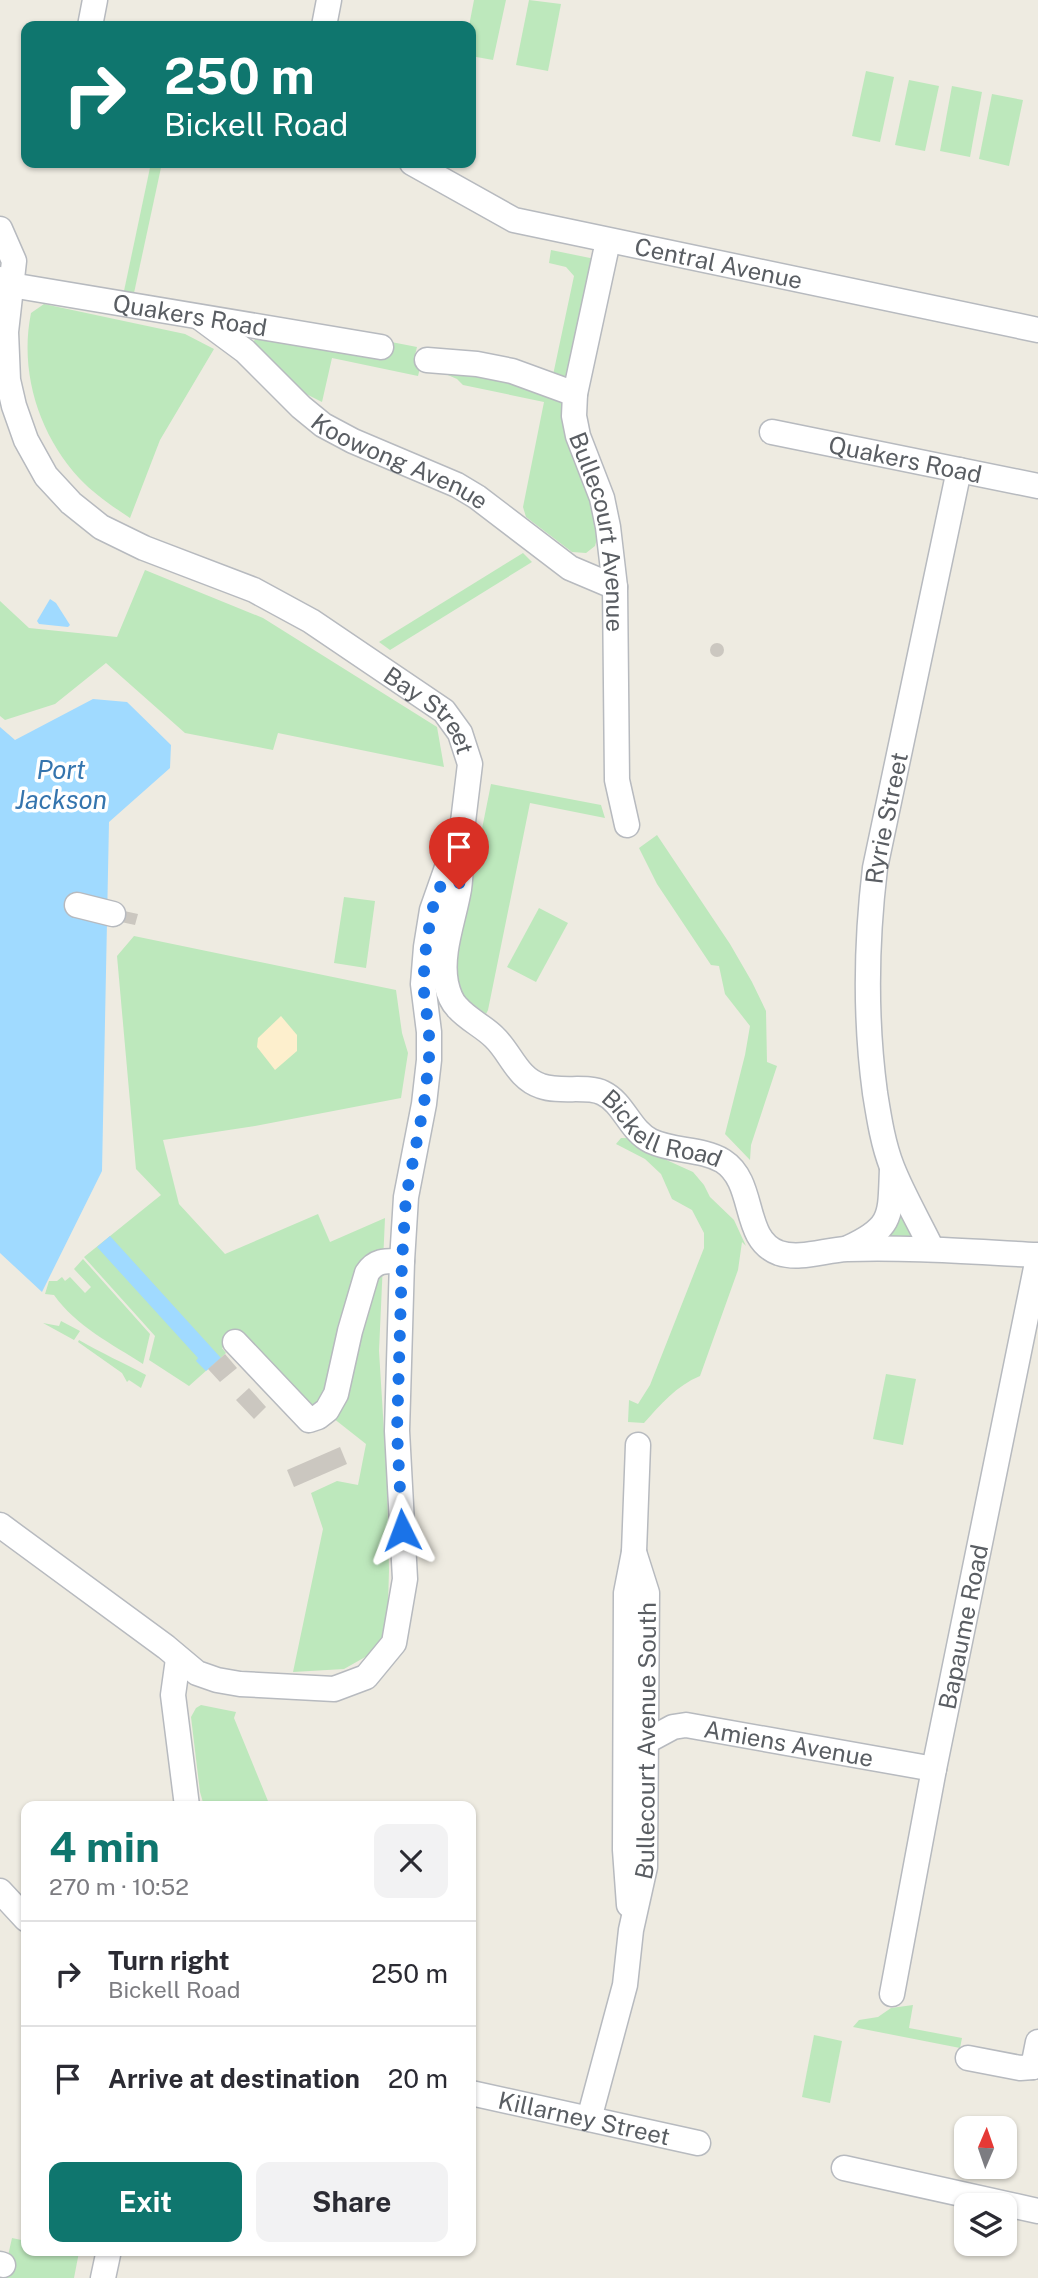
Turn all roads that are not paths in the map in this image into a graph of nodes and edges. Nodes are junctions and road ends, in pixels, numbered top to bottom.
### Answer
1 (95, 0) edge
2 (329, 0) edge
3 (91, 21) edge
4 (325, 21) edge
5 (421, 168) edge
6 (0, 229) edge
7 (608, 241) junction
8 (0, 261) edge
9 (6, 282) edge
10 (199, 317) junction
11 (1038, 330) edge
12 (381, 347) dead end
13 (427, 360) dead end
14 (575, 394) junction
15 (772, 432) dead end
16 (959, 470) junction
17 (1038, 486) edge
18 (615, 587) junction
19 (463, 822) junction
20 (627, 825) dead end
21 (78, 905) dead end
22 (113, 914) dead end
23 (892, 1168) junction
24 (844, 1249) junction
25 (932, 1249) junction
26 (1038, 1257) edge
27 (402, 1261) junction
28 (235, 1342) dead end
29 (638, 1445) dead end
30 (0, 1525) edge
31 (634, 1552) junction
32 (178, 1659) junction
33 (647, 1741) junction
34 (934, 1769) junction
35 (186, 1801) edge
36 (0, 1891) edge
37 (21, 1914) edge
38 (631, 1930) junction
39 (892, 1994) dead end
40 (1038, 2042) edge
41 (968, 2058) dead end
42 (1035, 2068) edge
43 (476, 2094) edge
44 (589, 2119) junction
45 (698, 2143) dead end
46 (844, 2168) dead end
47 (1038, 2211) edge
48 (108, 2256) edge
49 (103, 2278) edge

1 - 3 street
2 - 4 street
5 - 7 street, Central Avenue
6 - 9 street, Bay Street
7 - 11 street, Central Avenue
7 - 14 street, Bullecourt Avenue
8 - 9 street
9 - 10 street, Quakers Road
9 - 19 street, Bay Street
10 - 12 street, Quakers Road
10 - 18 street, Koowong Avenue
13 - 14 street
14 - 18 street, Bullecourt Avenue
15 - 16 street, Quakers Road
16 - 17 street, Quakers Road
16 - 23 street, Ryrie Street
18 - 20 street, Bullecourt Avenue
19 - 24 street, Bickell Road
19 - 27 street, Bay Street
21 - 22 street
23 - 24 street, Ryrie Street
23 - 25 street, Ryrie Street
24 - 25 street, Bickell Road
25 - 26 street, Bickell Road
26 - 34 street, Bapaume Road
27 - 28 street
27 - 32 street, Bay Street
29 - 31 street, Bullecourt Avenue South
30 - 32 street, Bay Street
31 - 33 street, Bullecourt Avenue South
31 - 38 street, Bullecourt Avenue South
32 - 35 street
33 - 34 street, Amiens Avenue
33 - 38 street, Bullecourt Avenue South
34 - 39 street, Bapaume Road
36 - 37 street
38 - 44 street, Bullecourt Avenue South
40 - 42 street
41 - 42 street
43 - 44 street, Killarney Street
44 - 45 street, Killarney Street
46 - 47 street
48 - 49 street

